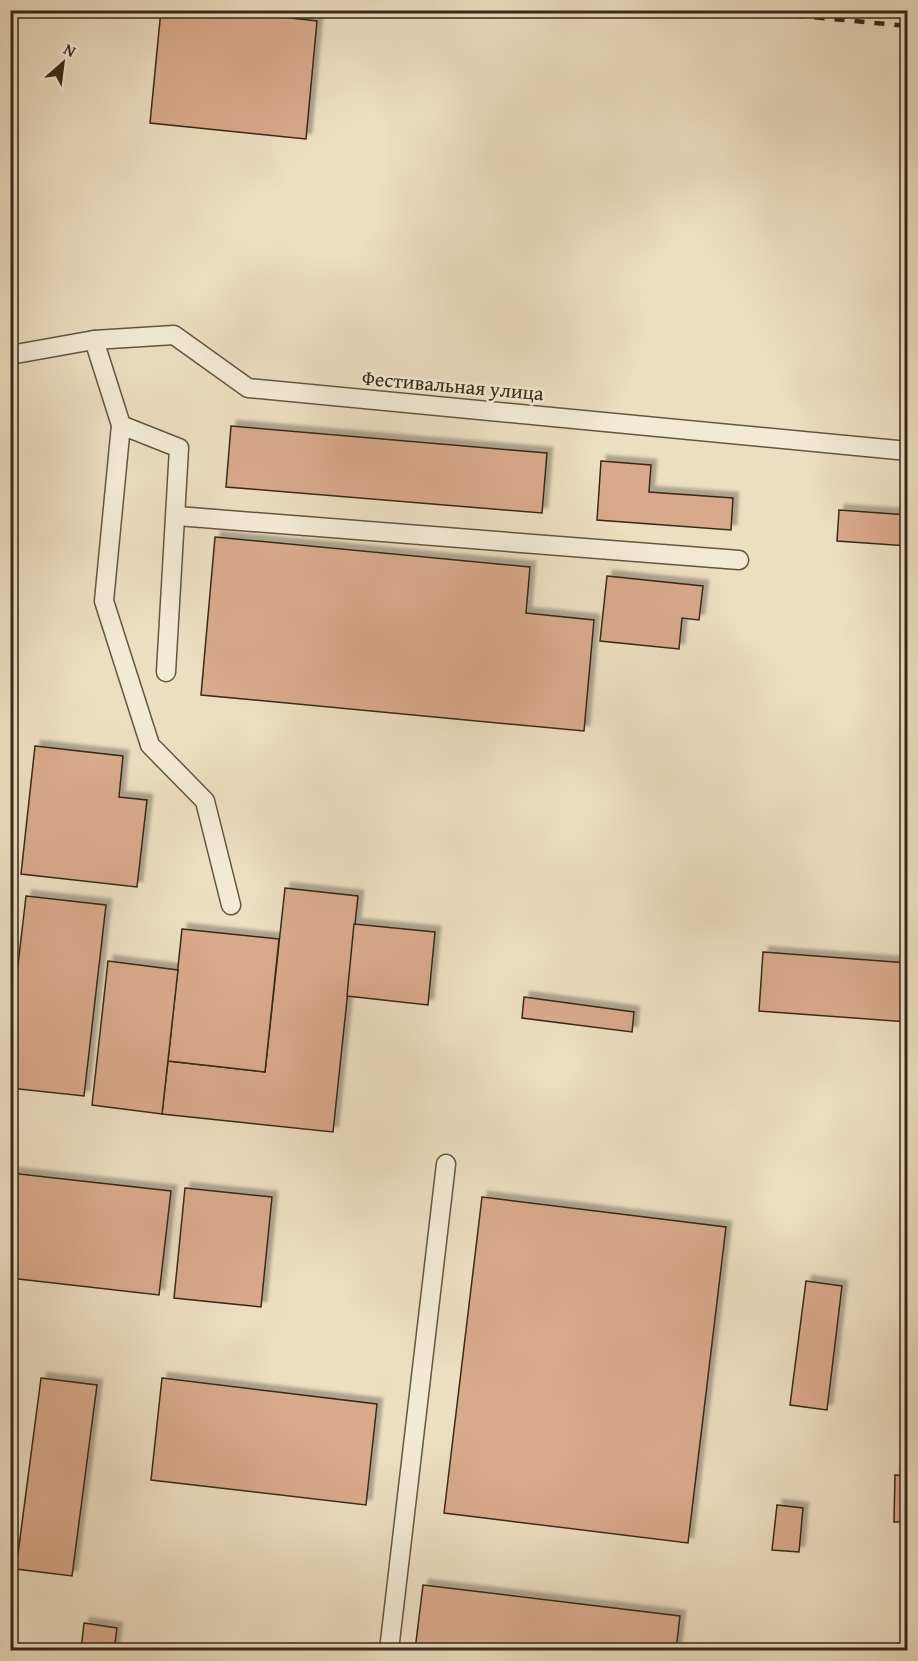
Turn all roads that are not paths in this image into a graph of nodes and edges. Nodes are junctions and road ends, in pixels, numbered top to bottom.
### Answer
1 (94, 340) junction
2 (10, 355) edge
3 (121, 426) junction
4 (908, 451) edge
5 (177, 516) junction
6 (738, 560) dead end
7 (166, 672) dead end
8 (231, 905) dead end
9 (446, 1164) dead end
10 (389, 1650) edge

1 - 2 lane, Фестивальная улица
1 - 3 lane
1 - 4 lane, Фестивальная улица
3 - 5 lane
3 - 8 lane
5 - 6 lane
5 - 7 lane
9 - 10 lane

